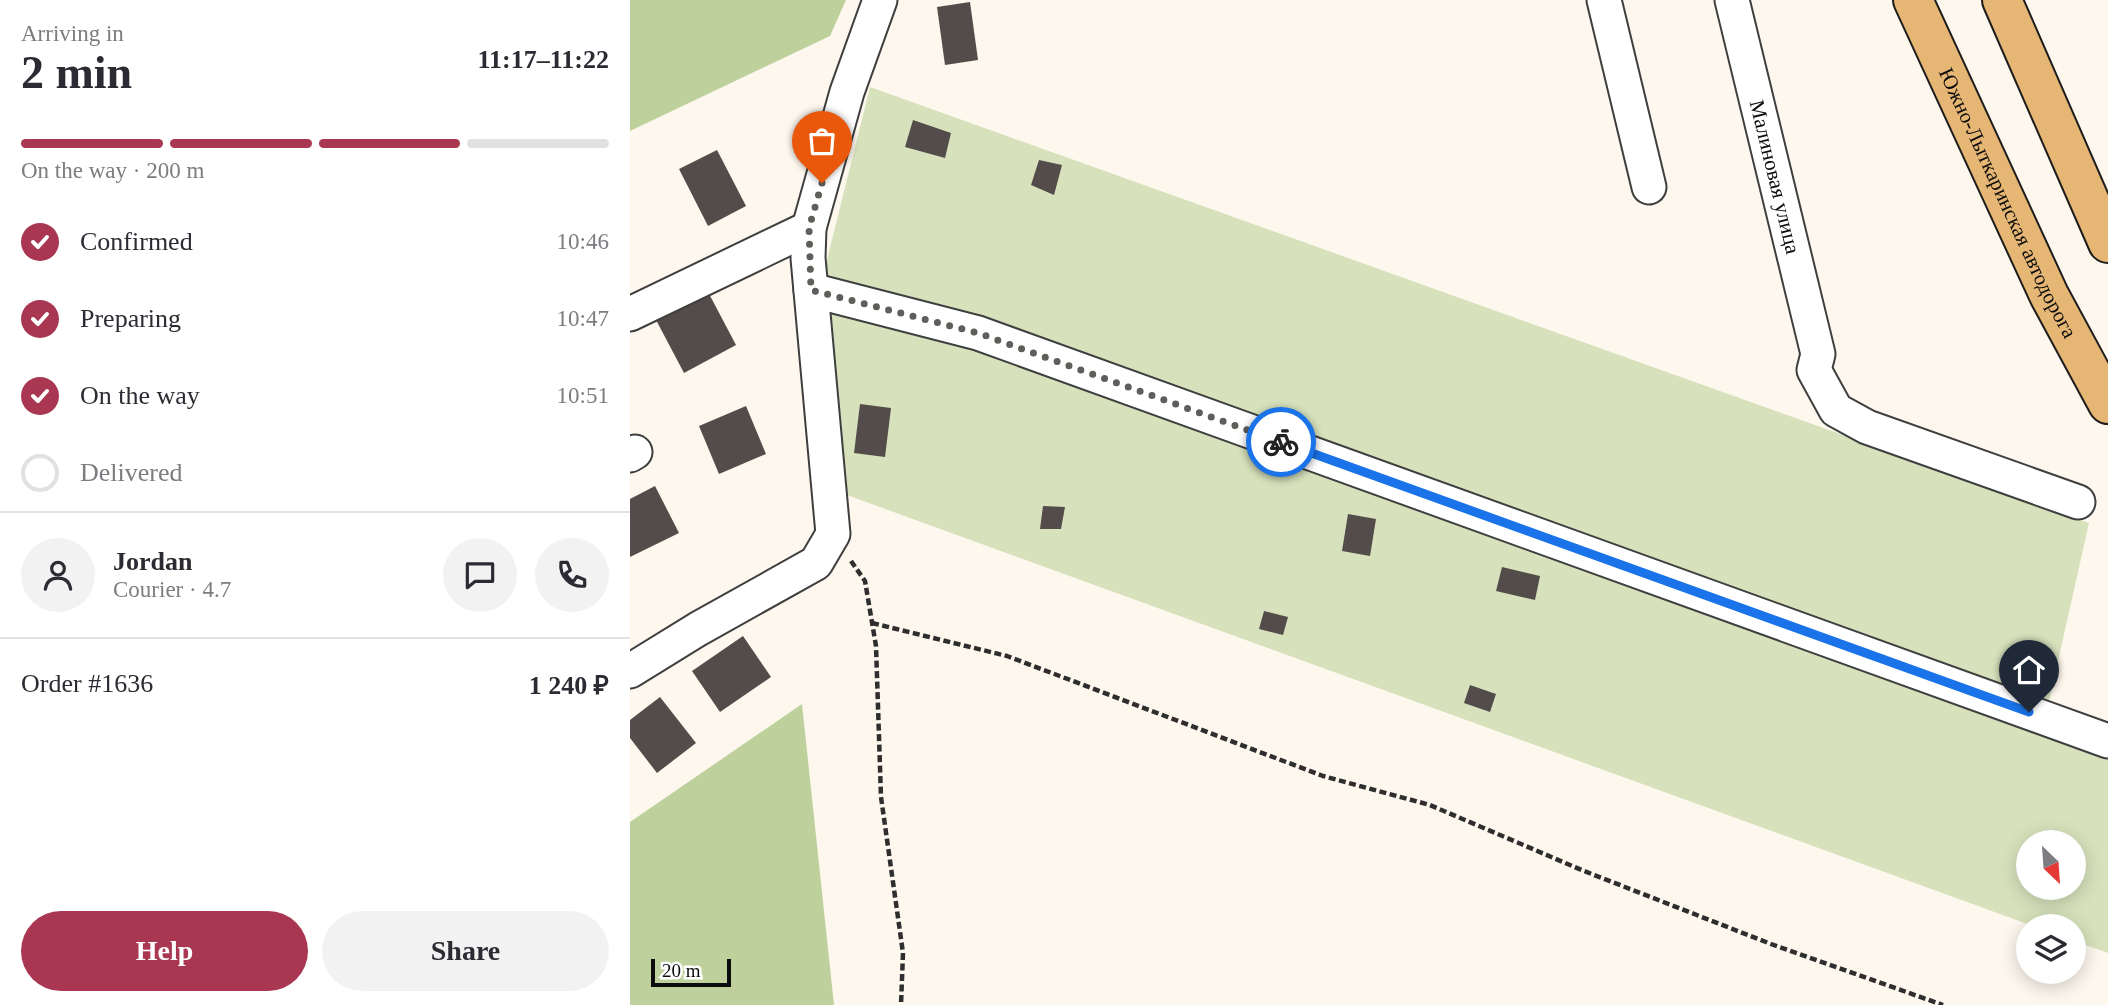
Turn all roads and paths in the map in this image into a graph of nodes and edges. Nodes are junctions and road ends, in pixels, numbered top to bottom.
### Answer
1 (880, 0) edge
2 (1604, 0) edge
3 (1732, 0) edge
4 (1913, 0) edge
5 (2002, 0) edge
6 (1649, 187) dead end
7 (809, 228) junction
8 (2108, 243) edge
9 (811, 290) junction
10 (630, 314) edge
11 (2108, 404) edge
12 (2078, 502) dead end
13 (832, 534) junction
14 (872, 623) junction
15 (630, 671) edge
16 (2108, 741) edge
17 (901, 1005) edge
18 (1943, 1005) edge

1 - 7 street
2 - 6 street
3 - 12 street, Малиновая улица
4 - 11 main road, Южно-Лыткаринская автодорога
5 - 8 main road
7 - 9 street
7 - 10 street
9 - 13 street
9 - 16 street
13 - 14 path
13 - 15 street
14 - 17 path
14 - 18 path

